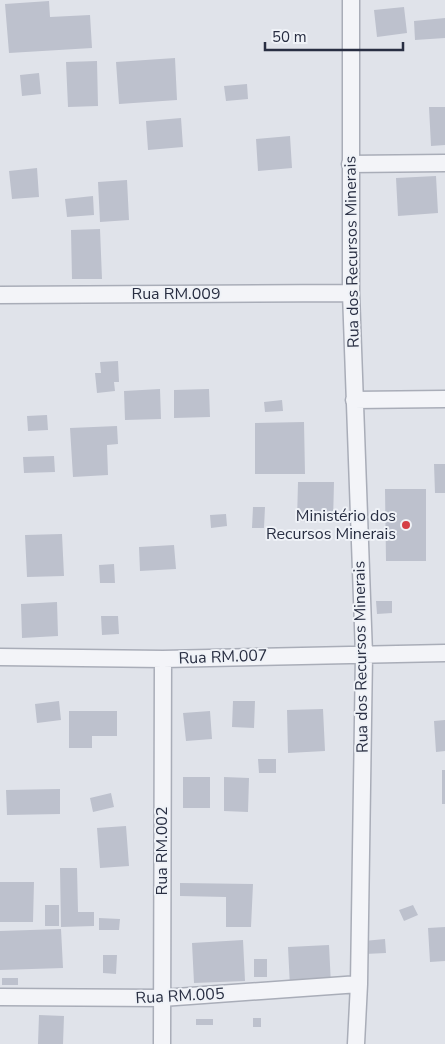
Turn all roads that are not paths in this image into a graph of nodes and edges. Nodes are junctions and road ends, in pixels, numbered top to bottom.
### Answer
1 (351, 0) edge
2 (445, 163) edge
3 (350, 164) junction
4 (351, 293) junction
5 (0, 295) edge
6 (445, 399) edge
7 (354, 400) junction
8 (445, 653) edge
9 (364, 654) junction
10 (0, 657) edge
11 (163, 659) junction
12 (359, 984) junction
13 (0, 997) edge
14 (162, 998) junction
15 (162, 1044) edge
16 (356, 1044) edge

1 - 3 street, Rua dos Recursos Minerais
2 - 3 street
3 - 4 street, Rua dos Recursos Minerais
4 - 5 street, Rua RM.009
4 - 7 street, Rua dos Recursos Minerais
6 - 7 street
7 - 9 street, Rua dos Recursos Minerais
8 - 9 street, Rua RM.007
9 - 11 street, Rua RM.007
9 - 12 street, Rua dos Recursos Minerais
10 - 11 street, Rua RM.007
11 - 14 street, Rua RM.002
12 - 14 street, Rua RM.005
12 - 16 street, Rua dos Recursos Minerais
13 - 14 street, Rua RM.005
14 - 15 street, Rua RM.002

